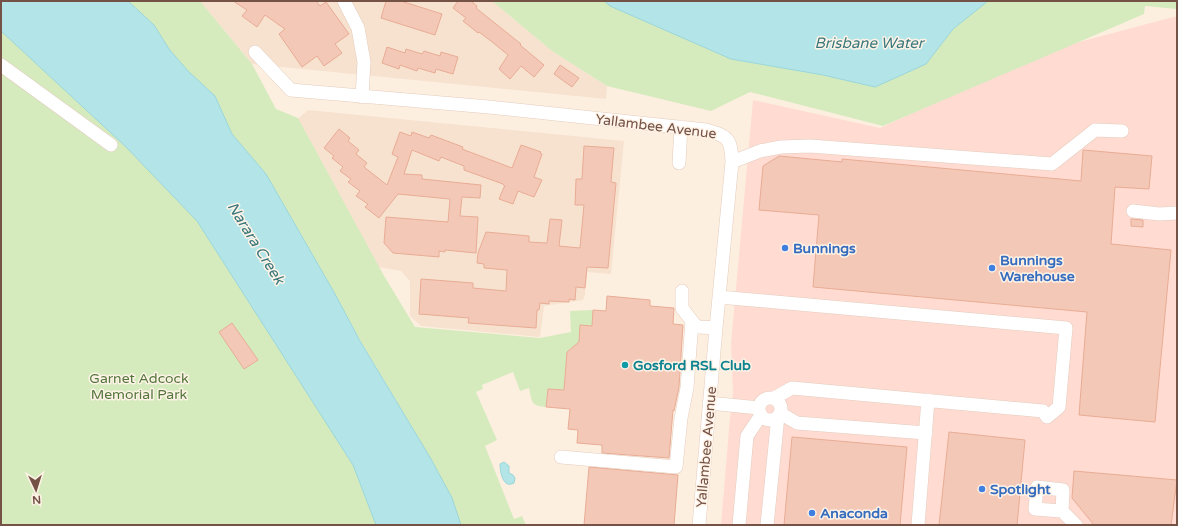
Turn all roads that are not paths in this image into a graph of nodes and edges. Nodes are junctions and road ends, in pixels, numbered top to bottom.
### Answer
1 (344, 1) edge
2 (255, 52) dead end
3 (1, 65) edge
4 (362, 97) junction
5 (681, 127) junction
6 (1122, 131) dead end
7 (111, 145) dead end
8 (732, 162) junction
9 (679, 163) dead end
10 (1133, 211) dead end
11 (1177, 213) edge
12 (682, 291) dead end
13 (719, 296) junction
14 (692, 321) junction
15 (716, 328) junction
16 (774, 398) junction
17 (928, 400) junction
18 (709, 403) junction
19 (760, 412) junction
20 (779, 414) junction
21 (926, 434) junction
22 (561, 457) dead end
23 (1062, 511) dead end
24 (699, 525) edge
25 (739, 525) edge
26 (767, 525) edge
27 (918, 525) edge
28 (1076, 525) edge

1 - 4 street
2 - 4 street, Yallambee Avenue
3 - 7 street
4 - 5 street, Yallambee Avenue
5 - 8 street, Yallambee Avenue
5 - 9 street
6 - 8 street
8 - 13 street, Yallambee Avenue
10 - 11 street
12 - 14 street
13 - 15 street, Yallambee Avenue
13 - 17 street
14 - 15 street
14 - 22 street
15 - 18 street, Yallambee Avenue
16 - 17 street
16 - 19 street
16 - 20 street
17 - 21 street
18 - 19 street
18 - 24 street, Yallambee Avenue
19 - 20 street
19 - 25 street
20 - 21 street
20 - 26 street
21 - 27 street
23 - 28 street

